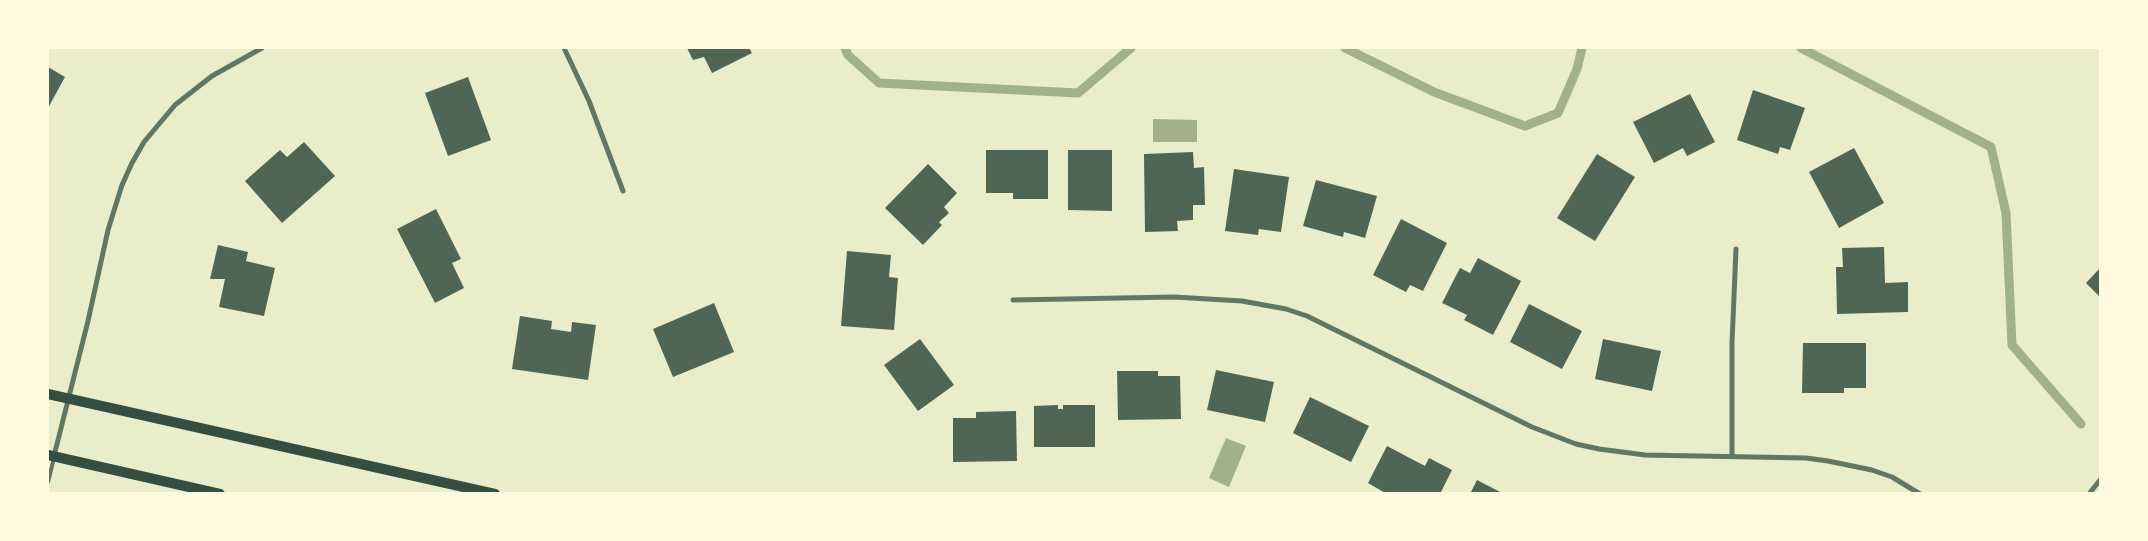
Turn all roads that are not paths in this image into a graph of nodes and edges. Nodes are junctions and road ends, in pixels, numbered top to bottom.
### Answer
1 (262, 48) edge
2 (564, 48) edge
3 (622, 191) dead end
4 (1736, 249) dead end
5 (1013, 300) dead end
6 (48, 394) edge
7 (69, 398) junction
8 (51, 456) edge
9 (1732, 456) junction
10 (2100, 480) edge
11 (48, 482) edge
12 (220, 494) edge
13 (495, 494) edge
14 (1920, 494) edge
15 (2090, 494) edge

1 - 7 street
2 - 3 street
4 - 9 street
5 - 9 street
6 - 7 main road
7 - 8 street
7 - 13 main road
8 - 11 lane
8 - 12 main road
9 - 14 street
10 - 15 street

